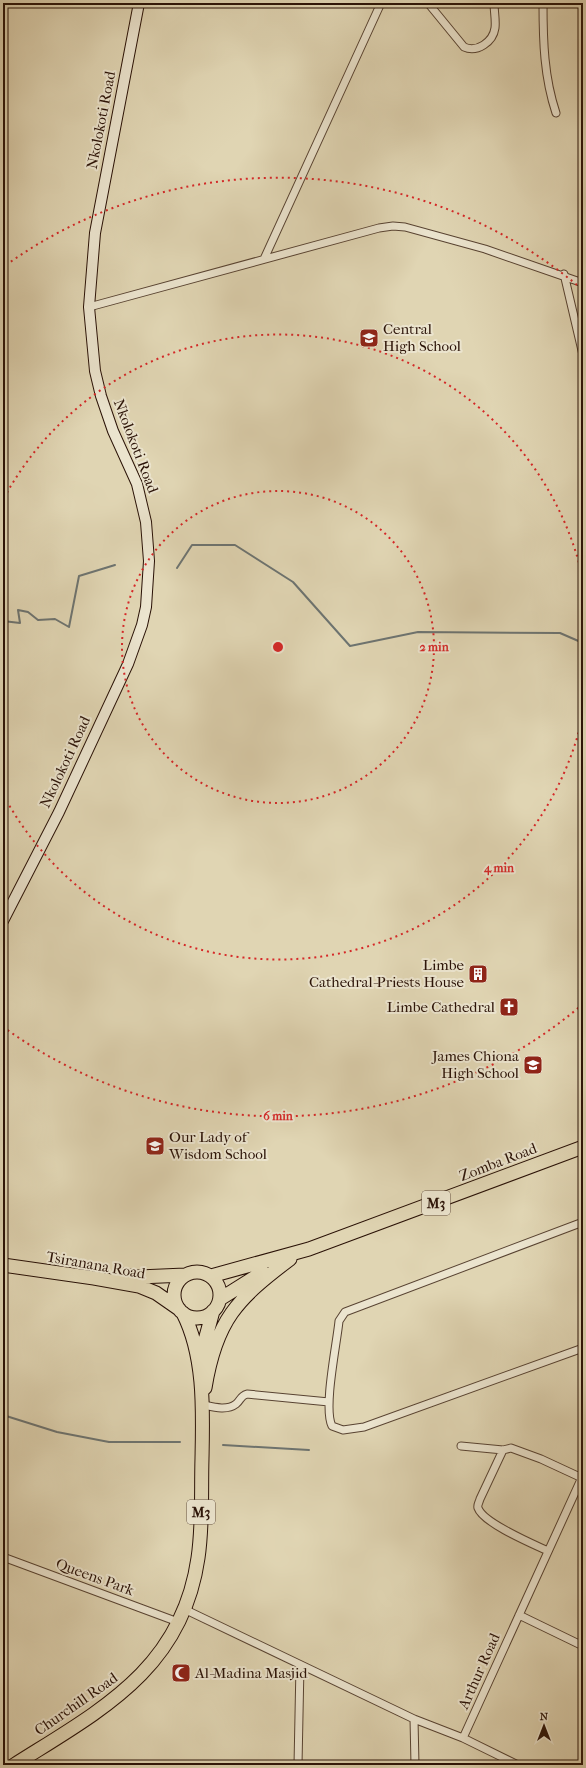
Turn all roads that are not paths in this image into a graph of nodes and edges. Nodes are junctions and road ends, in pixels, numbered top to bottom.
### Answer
1 (139, 3) edge
2 (381, 3) edge
3 (428, 3) edge
4 (494, 3) edge
5 (543, 3) edge
6 (556, 113) dead end
7 (264, 259) junction
8 (564, 274) junction
9 (583, 283) edge
10 (89, 306) junction
11 (583, 355) edge
12 (3, 921) edge
13 (583, 1147) edge
14 (583, 1222) edge
15 (292, 1254) junction
16 (3, 1257) edge
17 (3, 1265) edge
18 (185, 1275) junction
19 (211, 1276) junction
20 (220, 1299) junction
21 (181, 1311) junction
22 (213, 1311) junction
23 (583, 1348) edge
24 (200, 1381) junction
25 (203, 1402) junction
26 (329, 1402) junction
27 (461, 1446) dead end
28 (504, 1450) junction
29 (582, 1476) edge
30 (548, 1551) junction
31 (3, 1557) edge
32 (184, 1609) junction
33 (519, 1615) junction
34 (178, 1622) junction
35 (583, 1646) edge
36 (300, 1665) junction
37 (414, 1719) junction
38 (463, 1738) junction
39 (14, 1765) edge
40 (298, 1765) edge
41 (414, 1765) edge
42 (518, 1765) edge

1 - 10 main road, Nkolokoti Road
2 - 7 street
3 - 4 street
5 - 6 street
7 - 8 street
7 - 10 street
8 - 9 street
8 - 11 street
10 - 12 main road, Nkolokoti Road
13 - 15 highway, Zomba Road / M3
14 - 26 street
15 - 19 highway, Zomba Road / M3
15 - 20 highway, Zomba Road / M3
15 - 25 highway
16 - 18 highway, Tsiranana Road / M3
17 - 21 highway, Tsiranana Road
18 - 19 highway, M3
18 - 21 highway, M3
19 - 20 highway
20 - 22 highway, M3
21 - 22 highway
21 - 24 highway, M3
22 - 24 highway, M3
23 - 26 street
24 - 25 highway, M3
25 - 26 street
25 - 32 highway, M3
27 - 28 street
28 - 29 street
28 - 30 street
29 - 30 street, Arthur Road
30 - 33 street, Arthur Road
31 - 34 street, Queens Park
32 - 34 highway, M3
32 - 36 street
33 - 35 street
33 - 38 street, Arthur Road
34 - 39 highway, Churchill Road / M3
36 - 37 street
36 - 40 street
37 - 38 street
37 - 41 street
38 - 42 street

